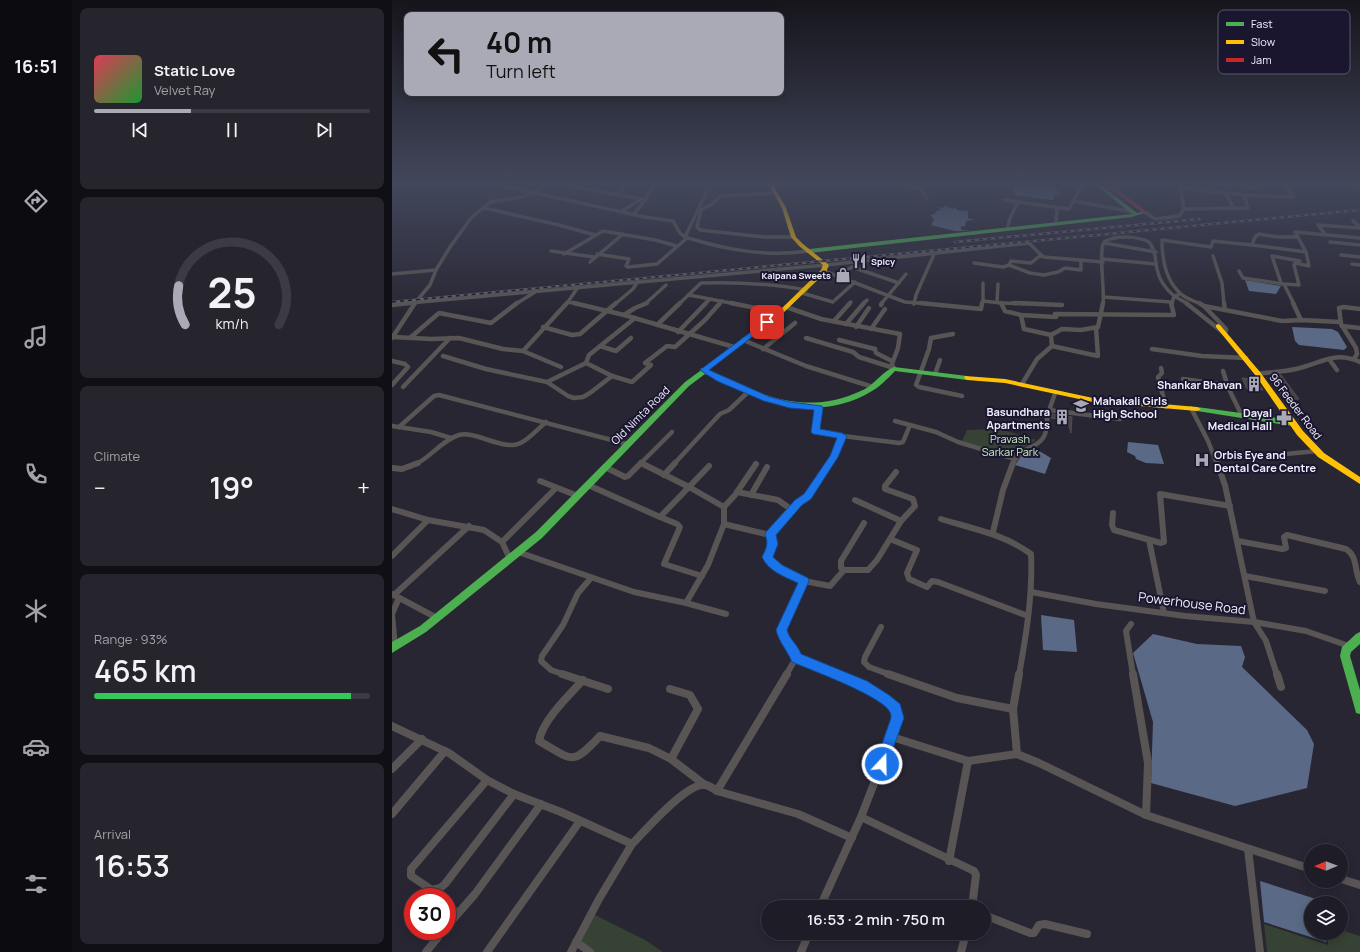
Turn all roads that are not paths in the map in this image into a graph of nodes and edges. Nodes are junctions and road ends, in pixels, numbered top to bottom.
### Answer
1 (463, 227) edge
2 (570, 227) edge
3 (677, 227) edge
4 (691, 227) edge
5 (697, 227) edge
6 (791, 227) edge
7 (1022, 227) edge
8 (1320, 227) edge
9 (623, 234) junction
10 (1325, 234) junction
11 (595, 235) junction
12 (794, 237) junction
13 (1298, 237) junction
14 (686, 238) junction
15 (1360, 238) edge
16 (1330, 242) dead end
17 (1104, 243) junction
18 (1252, 245) junction
19 (1360, 245) edge
20 (677, 246) junction
21 (551, 251) dead end
22 (809, 251) junction
23 (935, 252) junction
24 (1155, 252) junction
25 (1306, 252) junction
26 (1162, 253) junction
27 (564, 254) junction
28 (1341, 254) dead end
29 (1041, 255) junction
30 (596, 256) junction
31 (1213, 256) dead end
32 (1360, 257) edge
33 (1081, 260) junction
34 (1102, 261) junction
35 (590, 262) dead end
36 (1308, 262) junction
37 (974, 263) dead end
38 (1156, 264) junction
39 (1352, 264) dead end
40 (1009, 265) junction
41 (1360, 265) edge
42 (825, 268) junction
43 (436, 270) junction
44 (1239, 271) dead end
45 (392, 274) edge
46 (906, 274) dead end
47 (838, 276) junction
48 (638, 281) junction
49 (855, 282) junction
50 (899, 283) junction
51 (983, 283) dead end
52 (1282, 283) junction
53 (998, 284) dead end
54 (666, 285) dead end
55 (578, 287) junction
56 (537, 291) junction
57 (804, 291) junction
58 (689, 295) junction
59 (1182, 295) junction
60 (889, 296) junction
61 (1174, 296) junction
62 (1104, 297) junction
63 (710, 299) junction
64 (867, 300) dead end
65 (722, 301) junction
66 (982, 301) junction
67 (568, 302) junction
68 (851, 302) dead end
69 (1171, 302) junction
70 (416, 303) junction
71 (999, 303) junction
72 (914, 304) junction
73 (392, 305) edge
74 (881, 305) dead end
75 (1062, 305) dead end
76 (1204, 306) junction
77 (869, 308) dead end
78 (1360, 308) edge
79 (885, 309) dead end
80 (783, 310) junction
81 (1225, 310) junction
82 (607, 311) junction
83 (1102, 314) junction
84 (1021, 315) junction
85 (624, 316) junction
86 (635, 318) junction
87 (1300, 320) junction
88 (834, 321) junction
89 (795, 322) dead end
90 (846, 324) junction
91 (1341, 324) junction
92 (657, 326) junction
93 (1218, 326) dead end
94 (543, 327) junction
95 (856, 327) junction
96 (1096, 328) junction
97 (1360, 328) edge
98 (871, 329) junction
99 (678, 332) junction
100 (954, 334) dead end
101 (1225, 334) junction
102 (688, 335) junction
103 (1051, 335) junction
104 (393, 337) edge
105 (412, 337) junction
106 (450, 338) junction
107 (631, 338) dead end
108 (806, 338) dead end
109 (743, 340) junction
110 (839, 340) dead end
111 (600, 346) junction
112 (1052, 346) junction
113 (734, 347) junction
114 (763, 349) junction
115 (1152, 349) dead end
116 (524, 351) junction
117 (442, 356) dead end
118 (1246, 358) junction
119 (1329, 359) junction
120 (1354, 359) junction
121 (940, 360) dead end
122 (392, 361) edge
123 (1360, 362) edge
124 (586, 363) junction
125 (893, 365) junction
126 (561, 367) dead end
127 (1161, 368) dead end
128 (704, 370) junction
129 (1337, 370) dead end
130 (1223, 371) dead end
131 (920, 372) junction
132 (935, 374) junction
133 (1258, 374) junction
134 (612, 376) junction
135 (1183, 379) dead end
136 (547, 382) junction
137 (1022, 384) junction
138 (392, 385) edge
139 (404, 387) dead end
140 (873, 387) junction
141 (1228, 387) junction
142 (748, 392) junction
143 (1055, 393) junction
144 (962, 396) dead end
145 (1166, 406) junction
146 (819, 408) junction
147 (1191, 408) junction
148 (1049, 410) junction
149 (1242, 416) junction
150 (1120, 419) dead end
151 (895, 421) dead end
152 (546, 422) junction
153 (1293, 423) junction
154 (910, 425) junction
155 (392, 426) edge
156 (399, 427) junction
157 (672, 432) dead end
158 (842, 436) junction
159 (452, 438) junction
160 (627, 444) junction
161 (1317, 451) junction
162 (1213, 453) junction
163 (1015, 460) junction
164 (641, 464) junction
165 (756, 464) dead end
166 (709, 466) dead end
167 (605, 467) junction
168 (767, 467) dead end
169 (392, 468) edge
170 (896, 472) dead end
171 (664, 475) junction
172 (540, 481) dead end
173 (1360, 481) edge
174 (588, 485) junction
175 (689, 487) junction
176 (554, 490) dead end
177 (737, 492) junction
178 (751, 495) junction
179 (578, 496) junction
180 (855, 500) dead end
181 (1230, 506) junction
182 (724, 507) junction
183 (392, 509) edge
184 (792, 510) junction
185 (1113, 513) dead end
186 (660, 517) junction
187 (941, 518) dead end
188 (428, 520) junction
189 (901, 521) junction
190 (864, 523) dead end
191 (724, 524) junction
192 (469, 526) junction
193 (992, 532) junction
194 (770, 535) junction
195 (890, 539) junction
196 (1149, 540) junction
197 (1238, 541) junction
198 (502, 542) junction
199 (518, 552) junction
200 (392, 556) edge
201 (510, 559) junction
202 (844, 570) junction
203 (702, 576) junction
204 (1245, 576) junction
205 (592, 578) junction
206 (804, 581) junction
207 (1360, 582) edge
208 (1325, 591) dead end
209 (1030, 592) junction
210 (395, 596) edge
211 (686, 603) junction
212 (1164, 613) junction
213 (726, 614) dead end
214 (1028, 616) junction
215 (437, 618) junction
216 (1254, 622) junction
217 (1131, 624) dead end
218 (880, 627) dead end
219 (1360, 637) edge
220 (1349, 646) junction
221 (393, 647) edge
222 (796, 658) junction
223 (583, 680) junction
224 (1281, 687) dead end
225 (608, 689) dead end
226 (670, 689) dead end
227 (1360, 706) edge
228 (1014, 708) junction
229 (392, 726) edge
230 (892, 737) junction
231 (422, 739) junction
232 (445, 751) junction
233 (1017, 754) junction
234 (671, 759) junction
235 (968, 761) junction
236 (392, 769) edge
237 (487, 780) junction
238 (705, 785) junction
239 (717, 791) junction
240 (514, 794) junction
241 (541, 804) junction
242 (392, 814) edge
243 (1146, 815) junction
244 (861, 817) junction
245 (580, 821) junction
246 (852, 838) junction
247 (632, 844) junction
248 (1248, 849) junction
249 (949, 861) junction
250 (1304, 867) edge
251 (1348, 881) edge
252 (1360, 885) edge
253 (429, 888) edge
254 (443, 888) edge
255 (823, 900) edge
256 (973, 900) edge
257 (457, 914) edge
258 (991, 917) edge
259 (1087, 934) dead end
260 (436, 940) edge
261 (806, 940) edge
262 (965, 940) edge
263 (576, 942) junction
264 (426, 952) edge
265 (487, 952) edge
266 (570, 952) edge
267 (590, 952) edge
268 (801, 952) edge
269 (962, 952) edge
270 (1260, 952) edge

1 - 43 street
2 - 11 street
3 - 14 street
4 - 14 street
5 - 12 street
6 - 12 street
7 - 22 street
8 - 10 street
9 - 11 street
9 - 20 street
9 - 30 street
10 - 13 street
10 - 15 street
11 - 27 street
12 - 22 street
13 - 18 street
13 - 25 street
14 - 20 street
14 - 22 street
16 - 19 street
17 - 24 street
17 - 24 street
17 - 34 street
18 - 25 street
18 - 26 street
20 - 30 street
21 - 27 street
22 - 42 street
23 - 29 street
23 - 42 street
23 - 72 street
24 - 26 street
24 - 38 street
25 - 36 street
26 - 59 street
27 - 30 street
28 - 32 street
29 - 33 street
29 - 40 street
30 - 35 street
31 - 81 street
33 - 34 street
33 - 40 street
34 - 38 street
34 - 62 street
36 - 52 street
36 - 52 street
37 - 40 street
38 - 61 street
39 - 41 street
42 - 47 street
42 - 48 street
42 - 57 street, Old Nimta Road
43 - 45 street
43 - 70 street
44 - 52 street
46 - 50 street
47 - 49 street
47 - 50 street
48 - 55 street
48 - 82 street
49 - 57 street
49 - 60 street
50 - 60 street
51 - 66 street
52 - 87 street
53 - 71 street
54 - 85 street
55 - 56 street
55 - 67 street
56 - 70 street
56 - 105 street
57 - 58 street
57 - 80 street, Old Nimta Road
58 - 63 street
58 - 92 street
59 - 61 street
59 - 76 street
60 - 72 street
60 - 74 street
61 - 69 street
61 - 101 street
62 - 69 street
62 - 83 street
63 - 65 street
63 - 99 street
64 - 90 street
65 - 80 street
65 - 102 street
66 - 71 street
66 - 72 street
67 - 82 street
67 - 94 street
68 - 88 street
69 - 83 street
70 - 73 street
70 - 104 street
71 - 75 street
71 - 84 street
76 - 81 street
76 - 101 street
77 - 95 street
78 - 91 street
79 - 98 street
80 - 88 street
80 - 109 street, Old Nimta Road
81 - 87 street
82 - 85 street
82 - 94 street
83 - 84 street
83 - 96 street
84 - 103 street
85 - 86 street
86 - 92 street
86 - 111 street
87 - 91 street
88 - 90 street
89 - 114 street
90 - 95 street
91 - 97 street
91 - 120 street
92 - 99 street
93 - 101 street, 96 Feeder Road
94 - 116 street
95 - 98 street
96 - 103 street
96 - 112 street
98 - 125 street
99 - 102 street
100 - 131 street
101 - 118 street, 96 Feeder Road
102 - 113 street
102 - 134 street
103 - 112 street
104 - 105 street
105 - 106 street
106 - 116 street
106 - 139 street
107 - 111 street
108 - 125 street
109 - 113 street, Old Nimta Road
109 - 114 street
110 - 125 street
111 - 124 street
112 - 137 street
113 - 128 street, Old Nimta Road
114 - 140 street
115 - 118 street
116 - 126 street
117 - 136 street
118 - 133 street, 96 Feeder Road
119 - 120 street
119 - 129 street
119 - 133 street
120 - 123 street
121 - 132 street
122 - 138 street
124 - 134 street
124 - 136 street
125 - 131 street
125 - 140 street
127 - 145 street
128 - 142 street
128 - 160 street, Old Nimta Road
130 - 141 street
131 - 132 street
131 - 144 street
132 - 137 street
133 - 153 street, 96 Feeder Road
134 - 136 street
135 - 141 street
137 - 143 street
140 - 146 street
141 - 149 street
142 - 146 street
142 - 171 street
143 - 145 street
143 - 148 street
145 - 147 street
146 - 158 street
147 - 149 street
147 - 162 street
148 - 150 street
148 - 163 street
149 - 153 street
151 - 154 street
152 - 156 street
152 - 159 street
152 - 160 street
153 - 161 street, 96 Feeder Road
154 - 158 street
154 - 163 street
155 - 156 street
156 - 159 street
157 - 164 street
158 - 184 street
159 - 169 street
160 - 167 street, Old Nimta Road
161 - 162 street
161 - 173 street, 96 Feeder Road
162 - 181 street
163 - 193 street
164 - 167 street
164 - 171 street
165 - 177 street
166 - 175 street
167 - 174 street, Old Nimta Road
168 - 178 street
170 - 189 street
171 - 175 street
172 - 179 street
174 - 179 street, Old Nimta Road
174 - 186 street
175 - 182 street
175 - 186 street
176 - 198 street
177 - 178 street
177 - 182 street
178 - 184 street
179 - 199 street, Old Nimta Road
180 - 189 street
181 - 196 street
181 - 197 street
182 - 191 street
183 - 188 street
184 - 194 street
185 - 196 street
186 - 203 street
187 - 193 street
188 - 192 street
188 - 200 street
189 - 195 street
190 - 202 street
191 - 194 street
191 - 203 street
192 - 198 street
192 - 210 street
193 - 209 street
194 - 206 street
195 - 202 street
195 - 214 street
196 - 212 street
197 - 204 street
197 - 207 street
198 - 201 street
199 - 201 street, Old Nimta Road
199 - 205 street
201 - 215 street, Old Nimta Road
202 - 206 street
203 - 211 street
204 - 208 street
204 - 216 street
205 - 211 street
205 - 223 street
206 - 222 street
209 - 212 street, Powerhouse Road
209 - 214 street
210 - 215 street
210 - 221 street
211 - 213 street
212 - 216 street, Powerhouse Road
214 - 228 street
215 - 221 street, Old Nimta Road
216 - 220 street, Powerhouse Road
216 - 224 street
217 - 243 street
218 - 228 street
219 - 220 street
220 - 227 street
222 - 230 street
222 - 239 street
223 - 225 street
223 - 234 street
226 - 234 street
228 - 233 street
229 - 231 street
230 - 235 street
230 - 244 street
231 - 232 street
231 - 236 street
232 - 237 street
232 - 242 street
233 - 235 street
233 - 243 street
234 - 238 street
235 - 249 street
237 - 240 street
237 - 253 street
238 - 239 street
238 - 247 street
239 - 246 street
240 - 241 street
240 - 254 street
241 - 245 street
241 - 257 street
243 - 248 street
244 - 246 street
244 - 249 street
245 - 247 street
245 - 265 street
246 - 255 street
247 - 263 street
248 - 250 street
248 - 270 street
249 - 256 street
251 - 252 street
258 - 259 street
260 - 264 street
261 - 268 street
262 - 269 street
263 - 266 street
263 - 267 street

